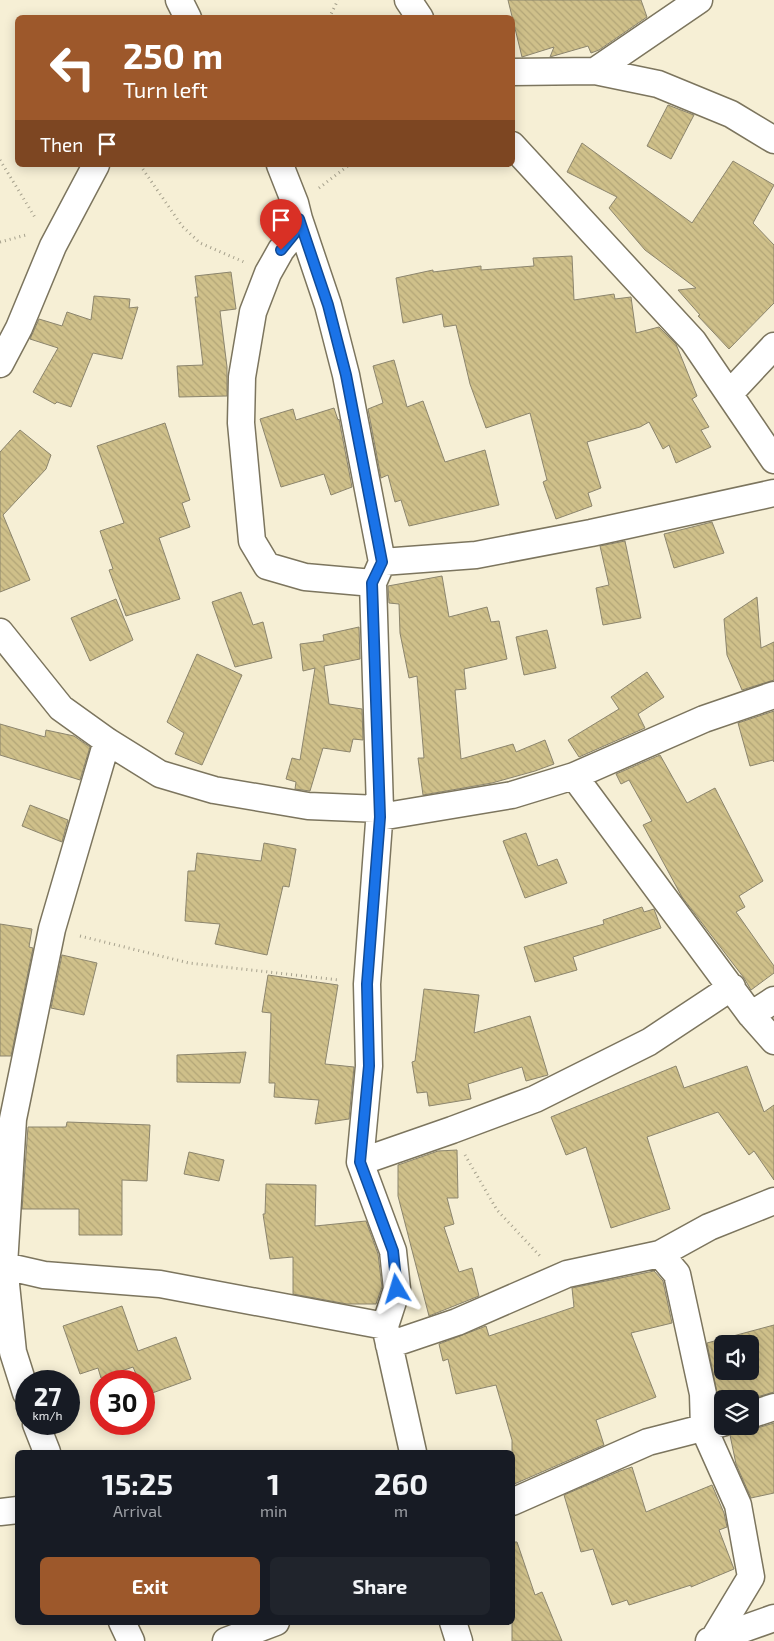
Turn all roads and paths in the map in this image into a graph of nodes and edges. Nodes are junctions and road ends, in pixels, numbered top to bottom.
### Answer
1 (179, 0) edge
2 (338, 0) edge
3 (408, 0) edge
4 (699, 0) edge
5 (186, 15) edge
6 (330, 15) edge
7 (418, 15) edge
8 (595, 71) junction
9 (515, 72) edge
10 (774, 140) edge
11 (515, 148) edge
12 (0, 160) edge
13 (95, 167) edge
14 (141, 167) edge
15 (281, 167) edge
16 (347, 167) edge
17 (297, 211) junction
18 (48, 239) junction
19 (0, 242) edge
20 (268, 273) junction
21 (774, 346) edge
22 (0, 364) edge
23 (730, 393) junction
24 (774, 460) edge
25 (774, 493) edge
26 (377, 572) junction
27 (0, 632) edge
28 (774, 695) edge
29 (107, 741) junction
30 (574, 776) junction
31 (380, 813) junction
32 (52, 929) junction
33 (367, 984) junction
34 (732, 987) junction
35 (774, 1000) edge
36 (751, 1015) junction
37 (774, 1041) edge
38 (452, 1130) junction
39 (360, 1162) junction
40 (774, 1201) edge
41 (660, 1254) junction
42 (2, 1265) edge
43 (567, 1274) junction
44 (387, 1336) junction
45 (19, 1370) edge
46 (774, 1408) edge
47 (759, 1412) edge
48 (713, 1426) edge
49 (40, 1435) edge
50 (46, 1450) edge
51 (413, 1450) edge
52 (515, 1501) edge
53 (15, 1510) edge
54 (0, 1512) edge
55 (774, 1618) edge
56 (123, 1625) edge
57 (268, 1625) edge
58 (454, 1625) edge
59 (130, 1641) edge
60 (226, 1641) edge
61 (459, 1641) edge
62 (711, 1641) edge

1 - 5 street
2 - 6 path
3 - 7 street
4 - 8 street
8 - 9 street
8 - 10 street
11 - 23 street
12 - 18 path
13 - 18 street
14 - 20 path
15 - 17 street
16 - 17 path
17 - 20 street
17 - 26 street
18 - 19 path
18 - 22 street
20 - 26 street
21 - 23 street
23 - 24 street
25 - 26 street
26 - 31 street
27 - 29 street
28 - 30 street
29 - 31 street
29 - 32 street
30 - 31 street
30 - 34 street
31 - 33 street
32 - 33 path
32 - 42 street
33 - 39 street
34 - 36 street
34 - 38 street
35 - 36 street
36 - 37 street
38 - 39 street
38 - 43 path
39 - 44 street
40 - 41 street
41 - 43 street
41 - 48 street
42 - 44 street
42 - 45 street
43 - 44 street
44 - 51 street
46 - 47 street
48 - 52 street
48 - 62 street
49 - 50 street
53 - 54 street
55 - 62 street
56 - 59 street
57 - 60 street
58 - 61 street

